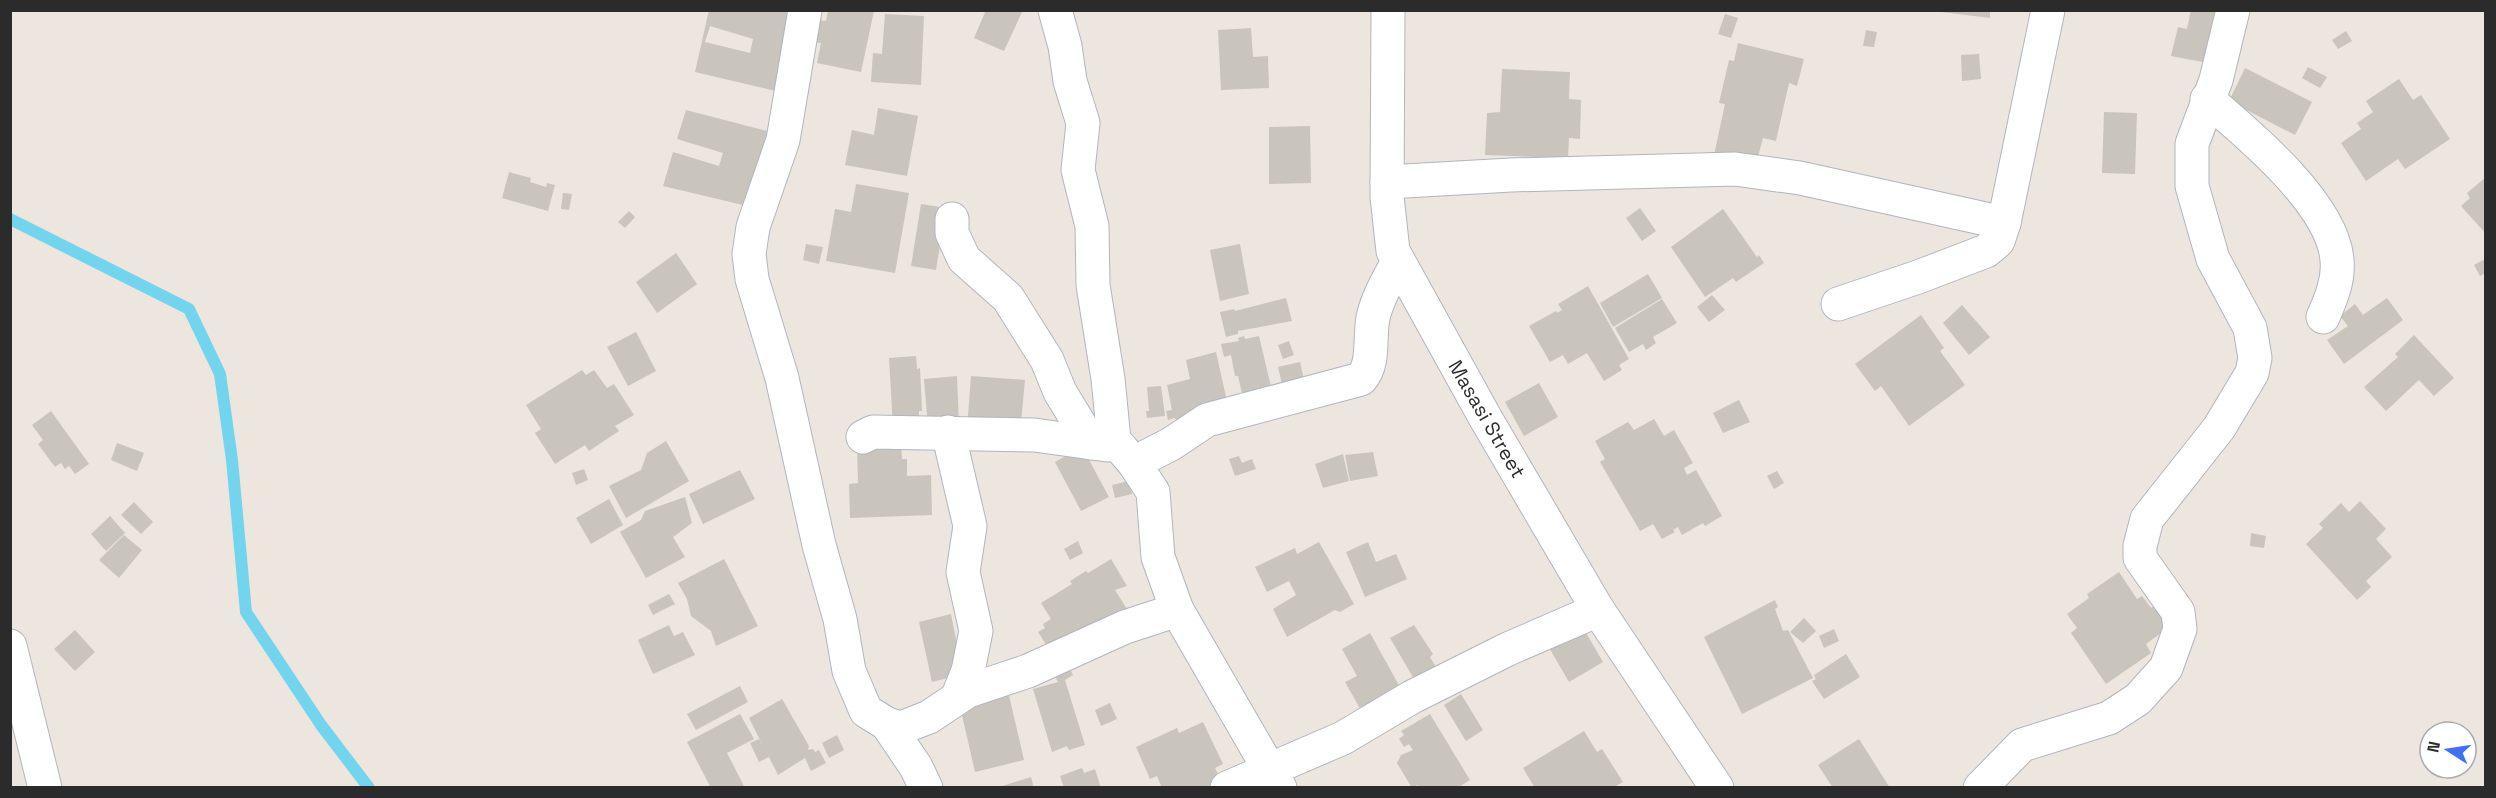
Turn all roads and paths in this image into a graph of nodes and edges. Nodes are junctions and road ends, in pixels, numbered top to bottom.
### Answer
1 (806, 10) edge
2 (1055, 10) edge
3 (1388, 10) edge
4 (2048, 10) edge
5 (2233, 10) edge
6 (2207, 99) junction
7 (1387, 182) junction
8 (952, 219) dead end
9 (2004, 223) junction
10 (1398, 261) junction
11 (1838, 304) dead end
12 (2323, 317) dead end
13 (948, 432) junction
14 (863, 437) dead end
15 (1114, 451) junction
16 (1177, 610) junction
17 (1598, 610) junction
18 (10, 646) edge
19 (958, 696) junction
20 (887, 724) junction
21 (1275, 779) edge
22 (45, 788) edge
23 (926, 788) edge
24 (1227, 788) edge
25 (1717, 788) edge
26 (1980, 788) edge

1 - 20 street
2 - 15 street
3 - 7 street, Masasi Street
4 - 9 street
5 - 6 street
6 - 12 street
6 - 26 street
7 - 9 street
7 - 10 street, Masasi Street
8 - 15 street
9 - 11 street
10 - 15 street
10 - 17 street, Masasi Street
13 - 14 street
13 - 15 street
13 - 19 street
15 - 16 street
16 - 19 street
16 - 21 street
17 - 21 street
17 - 25 street, Masasi Street
18 - 22 street
19 - 20 street
20 - 23 street
21 - 24 street

